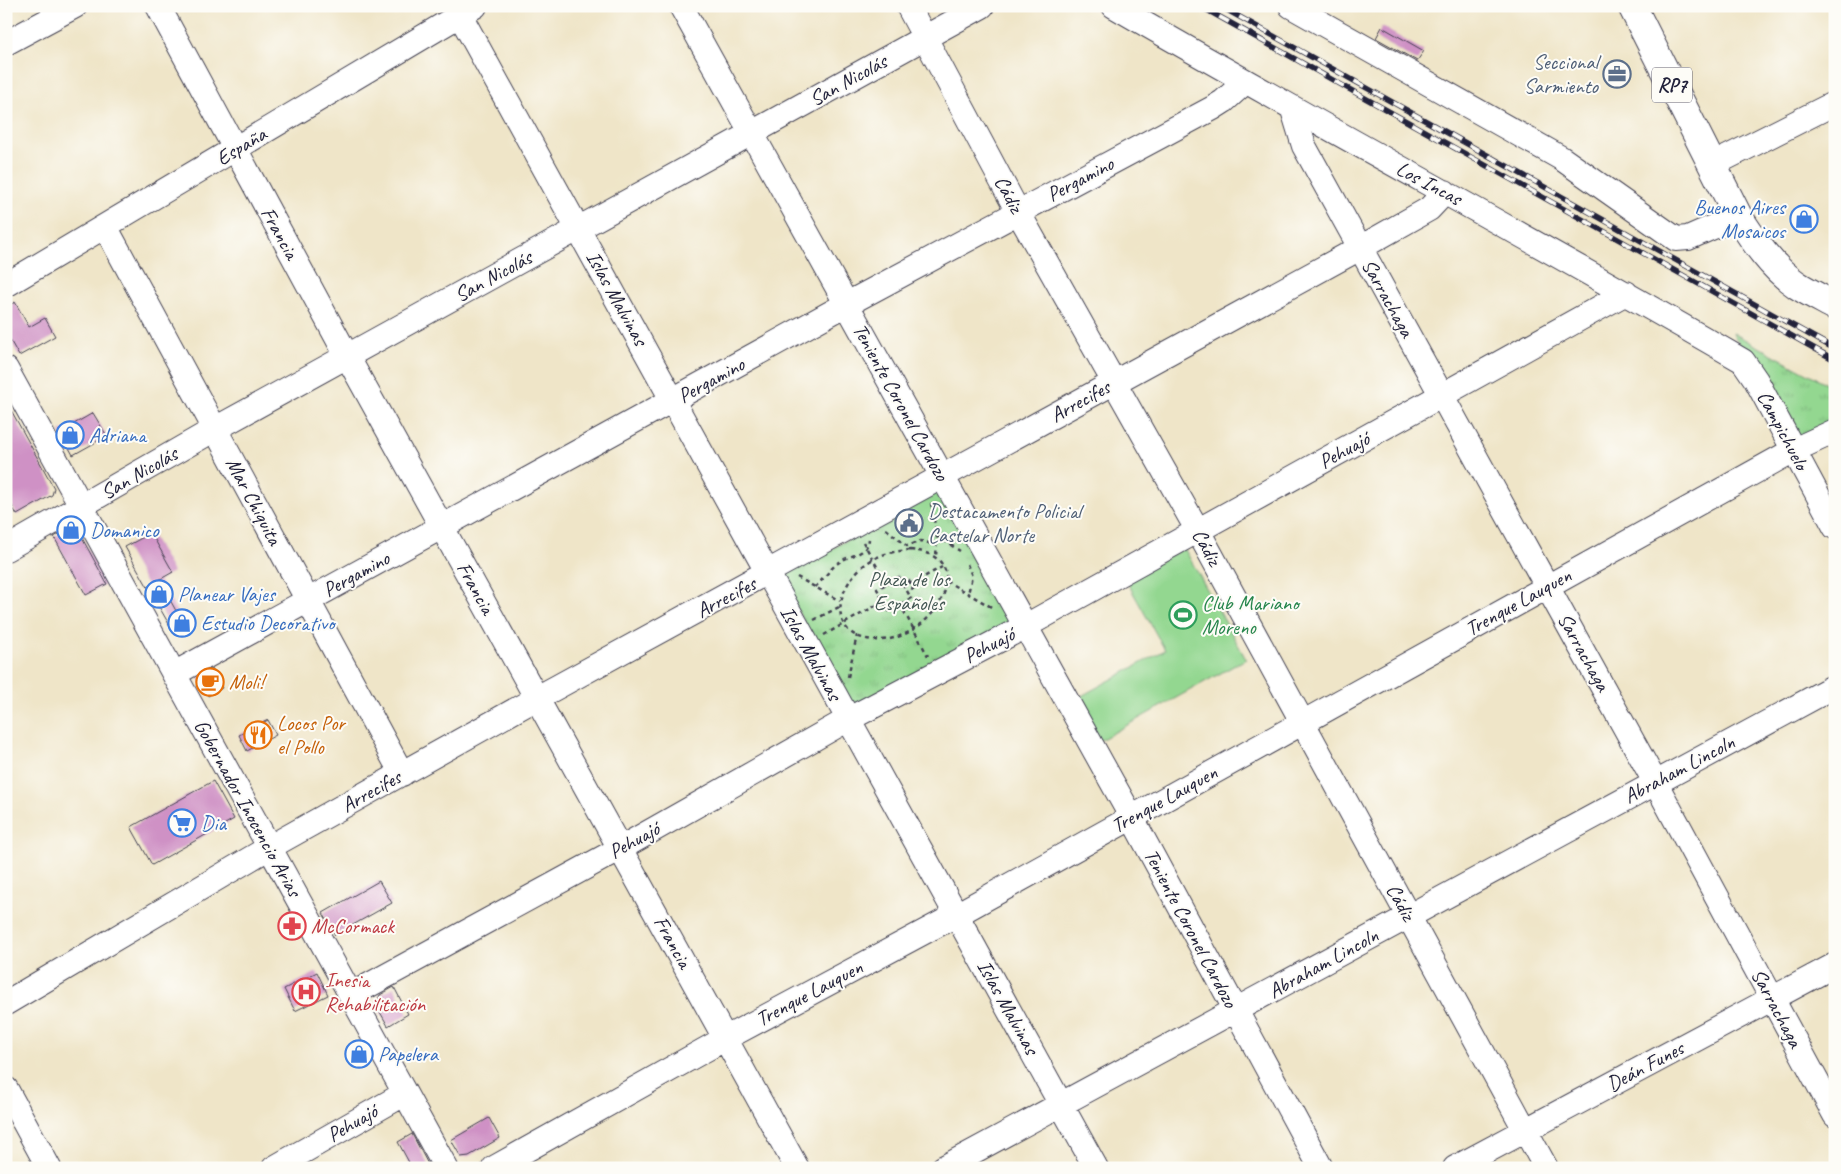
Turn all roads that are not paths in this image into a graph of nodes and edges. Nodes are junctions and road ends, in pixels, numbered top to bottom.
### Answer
1 (75, 6) edge
2 (158, 6) edge
3 (681, 6) edge
4 (908, 6) edge
5 (982, 6) edge
6 (1114, 6) edge
7 (1291, 6) edge
8 (1632, 6) edge
9 (463, 9) edge
10 (925, 38) junction
11 (6, 43) edge
12 (1245, 82) junction
13 (1835, 103) edge
14 (1293, 110) junction
15 (752, 133) junction
16 (235, 150) junction
17 (1712, 165) junction
18 (1445, 192) junction
19 (1018, 212) junction
20 (1738, 216) junction
21 (106, 228) junction
22 (578, 230) junction
23 (1360, 248) junction
24 (6, 284) edge
25 (1626, 293) junction
26 (847, 304) junction
27 (1835, 306) edge
28 (347, 356) junction
29 (1743, 361) joint
30 (6, 369) edge
31 (1113, 382) junction
32 (1441, 396) junction
33 (674, 400) junction
34 (215, 429) junction
35 (1835, 430) edge
36 (1794, 450) junction
37 (934, 482) junction
38 (82, 506) junction
39 (442, 526) junction
40 (1835, 527) edge
41 (1198, 531) junction
42 (6, 549) edge
43 (773, 571) junction
44 (1548, 586) junction
45 (307, 600) junction
46 (1024, 627) junction
47 (174, 674) junction
48 (1835, 686) edge
49 (537, 698) junction
50 (844, 714) junction
51 (1302, 722) junction
52 (402, 774) junction
53 (1655, 782) junction
54 (1132, 818) junction
55 (270, 847) junction
56 (621, 848) junction
57 (956, 915) junction
58 (1409, 916) junction
59 (1835, 965) edge
60 (351, 994) junction
61 (1772, 1000) junction
62 (6, 1003) edge
63 (1235, 1011) junction
64 (726, 1038) junction
65 (6, 1089) edge
66 (404, 1094) junction
67 (1062, 1104) junction
68 (1835, 1116) edge
69 (1526, 1129) junction
70 (49, 1168) edge
71 (274, 1168) edge
72 (446, 1168) edge
73 (494, 1168) edge
74 (797, 1168) edge
75 (943, 1168) edge
76 (1096, 1168) edge
77 (1322, 1168) edge
78 (1455, 1168) edge
79 (1546, 1168) edge

1 - 11 street
2 - 16 street, Francia
3 - 15 street, Teniente Coronel Cardozo
4 - 10 street, Cádiz
5 - 10 street, San Nicolás
6 - 12 street, Los Incas
7 - 20 street
8 - 17 main road, RP7
9 - 16 street, España
9 - 22 street, Islas Malvinas
10 - 15 street, San Nicolás
10 - 19 street, Cádiz
12 - 14 street, Los Incas
12 - 19 street, Pergamino
13 - 17 street
14 - 18 street, Los Incas
14 - 23 street, Sarrachaga
15 - 22 street, San Nicolás
15 - 26 street, Teniente Coronel Cardozo
16 - 21 street, España
16 - 28 street, Francia
17 - 20 main road, RP7
18 - 23 street, Arrecifes
18 - 25 street, Los Incas
19 - 26 street, Pergamino
19 - 31 street, Cádiz
20 - 27 main road, RP7
21 - 24 street, España
21 - 34 street, Mar Chiquita
22 - 28 street, San Nicolás
22 - 33 street, Islas Malvinas
23 - 31 street, Arrecifes
23 - 32 street, Sarrachaga
25 - 29 street, Los Incas
25 - 32 street, Pehuajó
26 - 33 street, Pergamino
26 - 37 street, Teniente Coronel Cardozo
28 - 34 street, San Nicolás
28 - 39 street, Francia
29 - 36 street, Campichuelo
30 - 38 street, Gobernador Inocencio Arias
31 - 37 street, Arrecifes
31 - 41 street, Cádiz
32 - 41 street, Pehuajó
32 - 44 street, Sarrachaga
33 - 39 street, Pergamino
33 - 43 street, Islas Malvinas
34 - 38 street, San Nicolás
34 - 45 street, Mar Chiquita
35 - 36 street, Trenque Lauquen
36 - 40 street, Campichuelo
36 - 44 street, Trenque Lauquen
37 - 43 street, Arrecifes
37 - 46 street, Teniente Coronel Cardozo
38 - 42 street, San Nicolás
38 - 47 street, Gobernador Inocencio Arias
39 - 45 street, Pergamino
39 - 49 street, Francia
41 - 46 street, Pehuajó
41 - 51 street, Cádiz
43 - 49 street, Arrecifes
43 - 50 street, Islas Malvinas
44 - 51 street, Trenque Lauquen
44 - 53 street, Sarrachaga
45 - 47 street, Pergamino
45 - 52 street, Mar Chiquita
46 - 50 street, Pehuajó
46 - 54 street, Teniente Coronel Cardozo
47 - 55 street, Gobernador Inocencio Arias
48 - 53 street, Abraham Lincoln
49 - 52 street, Arrecifes
49 - 56 street, Francia
50 - 56 street, Pehuajó
50 - 57 street, Islas Malvinas
51 - 54 street, Trenque Lauquen
51 - 58 street, Cádiz
52 - 55 street, Arrecifes
53 - 58 street, Abraham Lincoln
53 - 61 street, Sarrachaga
54 - 57 street, Trenque Lauquen
54 - 63 street, Teniente Coronel Cardozo
55 - 60 street, Gobernador Inocencio Arias
55 - 62 street, Arrecifes
56 - 60 street, Pehuajó
56 - 64 street, Francia
57 - 64 street, Trenque Lauquen
57 - 67 street, Islas Malvinas
58 - 63 street, Abraham Lincoln
58 - 69 street, Cádiz
59 - 61 street, Deán Funes
60 - 66 street, Gobernador Inocencio Arias
61 - 68 street, Sarrachaga
61 - 69 street, Deán Funes
63 - 67 street, Abraham Lincoln
63 - 77 street, Teniente Coronel Cardozo
64 - 73 street, Trenque Lauquen
64 - 74 street, Francia
65 - 70 street
66 - 71 street, Pehuajó
66 - 72 street, Gobernador Inocencio Arias
67 - 75 street, Abraham Lincoln
67 - 76 street, Islas Malvinas
69 - 78 street, Deán Funes
69 - 79 street, Cádiz

